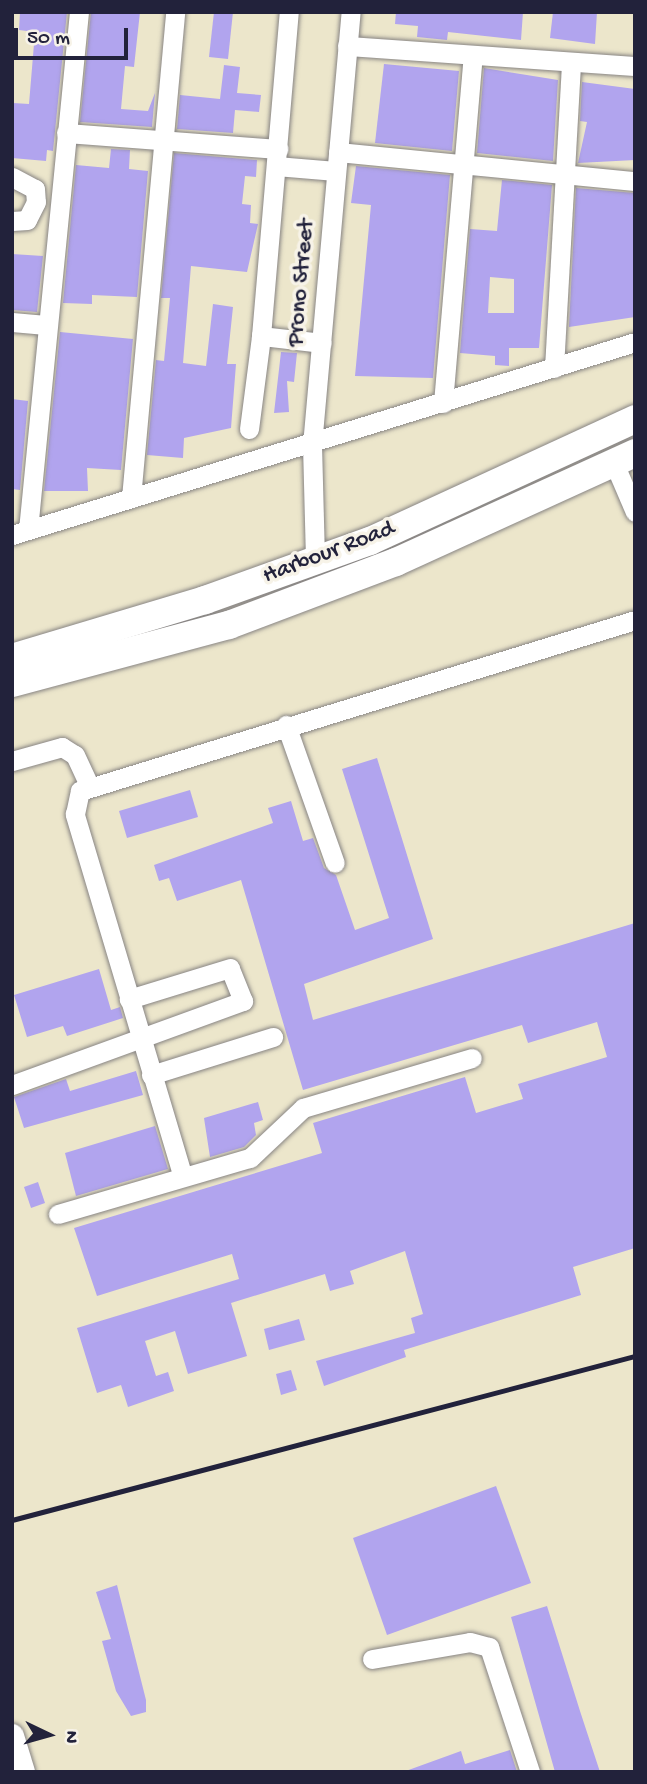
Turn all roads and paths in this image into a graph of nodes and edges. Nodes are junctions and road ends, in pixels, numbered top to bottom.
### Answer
1 (79, 12) edge
2 (175, 12) edge
3 (289, 12) edge
4 (351, 12) edge
5 (347, 46) junction
6 (473, 56) junction
7 (571, 62) junction
8 (635, 66) edge
9 (66, 133) junction
10 (164, 139) junction
11 (277, 157) junction
12 (337, 161) junction
13 (463, 164) junction
14 (562, 176) junction
15 (12, 177) edge
16 (635, 181) edge
17 (12, 221) edge
18 (12, 323) edge
19 (46, 325) junction
20 (261, 336) junction
21 (635, 342) edge
22 (322, 343) junction
23 (554, 368) junction
24 (443, 403) junction
25 (635, 419) edge
26 (249, 429) dead end
27 (312, 445) junction
28 (624, 458) edge
29 (131, 498) junction
30 (635, 512) edge
31 (20, 533) edge
32 (315, 559) junction
33 (635, 620) edge
34 (12, 658) edge
35 (12, 682) edge
36 (286, 726) junction
37 (12, 761) edge
38 (89, 785) junction
39 (335, 863) dead end
40 (129, 999) junction
41 (273, 1037) dead end
42 (140, 1039) junction
43 (472, 1058) dead end
44 (151, 1075) junction
45 (12, 1085) edge
46 (182, 1174) junction
47 (58, 1214) dead end
48 (372, 1659) dead end
49 (12, 1735) edge
50 (23, 1772) edge
51 (530, 1772) edge

1 - 9 street
2 - 10 street
3 - 11 street
4 - 5 street, Prono Street
5 - 6 street
5 - 12 street, Prono Street
6 - 7 street
6 - 13 street
7 - 8 street
7 - 14 street
9 - 10 street
9 - 19 street
10 - 11 street
10 - 29 street
11 - 12 street
11 - 20 street
12 - 13 street
12 - 22 street, Prono Street
13 - 14 street
13 - 24 street
14 - 16 street
14 - 23 street
15 - 17 street
18 - 19 street
19 - 31 street
20 - 22 street
20 - 26 street
21 - 23 street
22 - 27 street, Prono Street
23 - 24 street
24 - 27 street
25 - 32 highway, Harbour Road
27 - 29 street
27 - 32 street, Prono Street
28 - 30 street
28 - 35 highway, Harbour Road
29 - 31 street
32 - 34 highway, Harbour Road
33 - 36 street
36 - 38 street
36 - 39 street
37 - 38 street
38 - 40 street
40 - 42 street
40 - 42 street
41 - 44 street
42 - 44 street
42 - 45 street
43 - 46 street
44 - 46 street
46 - 47 street
48 - 51 street
49 - 50 main road

